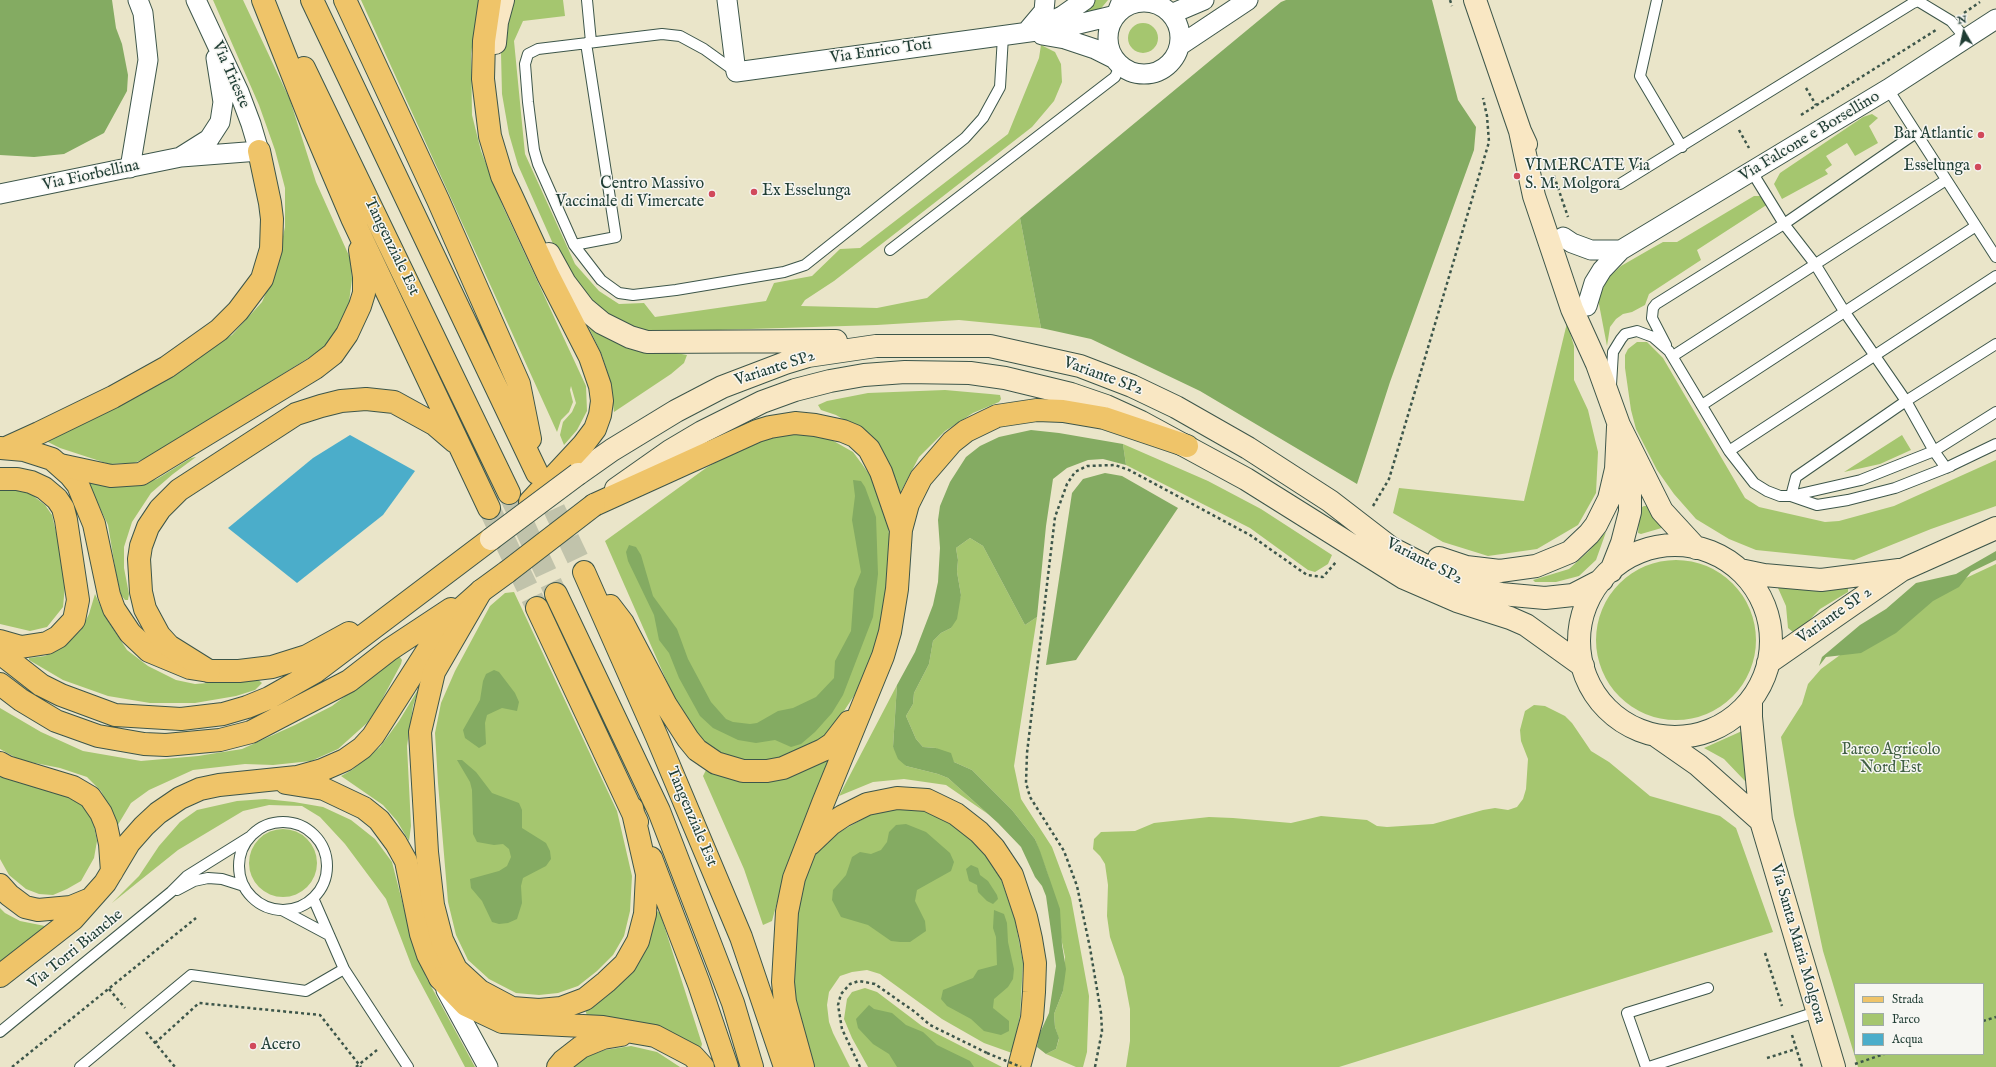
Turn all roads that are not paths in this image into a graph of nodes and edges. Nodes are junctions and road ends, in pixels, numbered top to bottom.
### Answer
1 (138, 0) edge
2 (196, 0) edge
3 (263, 0) edge
4 (271, 0) edge
5 (312, 0) edge
6 (345, 0) edge
7 (490, 0) edge
8 (503, 0) edge
9 (587, 0) edge
10 (727, 0) edge
11 (1045, 0) edge
12 (1085, 0) edge
13 (1204, 0) edge
14 (1248, 0) edge
15 (1475, 0) edge
16 (1657, 0) edge
17 (1917, 0) edge
18 (1152, 2) edge
19 (1119, 7) edge
20 (1170, 14) junction
21 (1996, 19) edge
22 (1026, 33) junction
23 (212, 34) junction
24 (1004, 36) junction
25 (1966, 39) junction
26 (589, 43) junction
27 (1179, 46) junction
28 (1117, 62) junction
29 (736, 72) junction
30 (1888, 89) junction
31 (1520, 131) junction
32 (1916, 133) junction
33 (1682, 147) junction
34 (259, 151) junction
35 (181, 157) junction
36 (130, 168) junction
37 (1752, 172) junction
38 (1946, 180) junction
39 (1620, 184) dead end
40 (0, 194) edge
41 (352, 218) junction
42 (1784, 224) junction
43 (1976, 226) junction
44 (1563, 237) junction
45 (574, 245) junction
46 (890, 250) dead end
47 (1621, 250) junction
48 (1996, 257) edge
49 (1815, 264) junction
50 (1996, 276) edge
51 (1587, 306) junction
52 (1844, 311) junction
53 (1996, 344) edge
54 (947, 345) junction
55 (1671, 353) junction
56 (1874, 356) junction
57 (1597, 364) junction
58 (1906, 401) junction
59 (1611, 403) junction
60 (1702, 405) junction
61 (1996, 412) edge
62 (1618, 426) junction
63 (1996, 444) edge
64 (1187, 446) junction
65 (460, 447) junction
66 (3, 448) edge
67 (1729, 451) junction
68 (1934, 451) junction
69 (60, 466) junction
70 (0, 479) edge
71 (509, 493) tunnel mouth
72 (1791, 496) junction
73 (1330, 501) junction
74 (594, 505) junction
75 (489, 508) tunnel mouth
76 (509, 525) junction
77 (1996, 528) edge
78 (901, 530) junction
79 (1696, 548) junction
80 (1740, 570) junction
81 (1902, 570) junction
82 (508, 572) junction
83 (1606, 575) junction
84 (480, 591) junction
85 (556, 594) tunnel mouth
86 (414, 597) junction
87 (537, 608) tunnel mouth
88 (0, 641) edge
89 (0, 653) edge
90 (1768, 663) junction
91 (1583, 666) junction
92 (209, 671) junction
93 (877, 674) junction
94 (0, 684) edge
95 (1751, 700) junction
96 (1654, 734) junction
97 (0, 763) edge
98 (270, 781) junction
99 (632, 808) junction
100 (1761, 821) junction
101 (251, 836) junction
102 (805, 849) junction
103 (112, 872) junction
104 (0, 885) edge
105 (244, 886) junction
106 (171, 892) junction
107 (93, 898) junction
108 (313, 898) junction
109 (282, 910) junction
110 (327, 934) junction
111 (344, 969) junction
112 (0, 976) edge
113 (440, 978) junction
114 (1708, 988) dead end
115 (1816, 1012) junction
116 (0, 1032) edge
117 (656, 1036) junction
118 (1843, 1066) edge
119 (80, 1067) edge
120 (408, 1067) edge
121 (488, 1067) edge
122 (558, 1067) edge
123 (703, 1067) edge
124 (727, 1067) edge
125 (752, 1067) edge
126 (785, 1067) edge
127 (803, 1067) edge
128 (1020, 1067) edge
129 (1646, 1067) edge
130 (1649, 1067) edge

1 - 36 street
2 - 23 street, Via Trieste
3 - 41 main road
4 - 71 main road, Tangenziale Est
5 - 6 main road
7 - 76 main road
8 - 54 main road
9 - 26 lane
10 - 29 street
11 - 22 street
12 - 22 street
13 - 20 street
14 - 27 street
15 - 31 main road
16 - 33 lane
17 - 25 lane
17 - 33 lane
18 - 19 street
18 - 20 street
19 - 22 street, Via Enrico Toti
19 - 28 street
20 - 27 street
21 - 25 street, Via Falcone e Borsellino
22 - 24 street, Via Enrico Toti
22 - 28 street, Via Enrico Toti
23 - 34 street, Via Trieste
23 - 35 street, Via Fiorbellina
24 - 29 street, Via Enrico Toti
24 - 45 lane
25 - 30 street, Via Falcone e Borsellino
26 - 29 lane
26 - 45 lane
26 - 45 lane
27 - 28 street
28 - 46 lane
30 - 32 lane
30 - 37 street, Via Falcone e Borsellino
31 - 44 main road
31 - 57 main road
32 - 38 lane
32 - 42 lane
33 - 39 lane
34 - 35 street, Via Fiorbellina
34 - 66 main road
35 - 36 street, Via Fiorbellina
36 - 40 street, Via Fiorbellina
37 - 42 lane
37 - 47 street, Via Falcone e Borsellino
38 - 43 lane
38 - 49 lane
41 - 65 main road
41 - 69 main road
42 - 49 lane
42 - 55 lane
43 - 48 lane
43 - 52 lane
44 - 47 street
44 - 51 main road
47 - 51 street, Via Falcone e Borsellino
49 - 52 lane
49 - 55 lane
50 - 56 lane
51 - 57 main road
52 - 56 lane
52 - 60 lane
53 - 58 lane
54 - 73 main road, Variante SP2
54 - 76 main road, Variante SP2, bridge
55 - 59 lane
55 - 60 lane
56 - 58 lane
56 - 67 lane
57 - 59 main road
58 - 68 lane
58 - 72 lane
59 - 62 main road
60 - 67 lane
61 - 68 lane
62 - 73 main road
62 - 79 main road
62 - 83 main road
63 - 68 lane
63 - 72 lane
64 - 74 main road, Variante SP2
64 - 78 main road
64 - 91 main road, Variante SP2
65 - 75 main road
65 - 92 main road
66 - 69 main road
67 - 72 lane
68 - 72 lane
69 - 92 main road
70 - 88 main road
73 - 83 main road, Variante SP2
74 - 78 main road
74 - 82 main road, bridge
76 - 86 main road, Variante SP2, bridge
77 - 81 main road, Variante SP 2
78 - 93 main road
79 - 80 main road
79 - 83 main road
80 - 81 main road, Variante SP 2
80 - 90 main road
81 - 90 main road, Variante SP 2
82 - 84 main road
82 - 94 main road
83 - 91 main road
84 - 98 main road
84 - 99 main road
85 - 125 main road, Tangenziale Est
86 - 89 main road
86 - 92 main road
87 - 99 main road
90 - 95 main road
91 - 96 main road
93 - 102 main road
93 - 126 main road, Tangenziale Est
95 - 96 main road
95 - 100 main road, Via Santa Maria Molgora
96 - 100 main road
97 - 103 main road
98 - 103 main road
98 - 113 main road
99 - 124 main road
100 - 115 main road, Via Santa Maria Molgora
101 - 105 lane
101 - 106 lane
101 - 108 lane
102 - 127 main road
102 - 128 main road
103 - 107 main road
104 - 107 main road
105 - 106 lane
105 - 109 lane
106 - 116 lane, Via Torri Bianche
107 - 112 main road
108 - 109 lane
108 - 110 lane
109 - 110 lane
110 - 111 lane
111 - 119 lane
111 - 120 lane
113 - 117 main road
113 - 121 street
114 - 129 lane
115 - 118 main road, Via Santa Maria Molgora
115 - 130 lane
117 - 122 main road
117 - 123 main road

